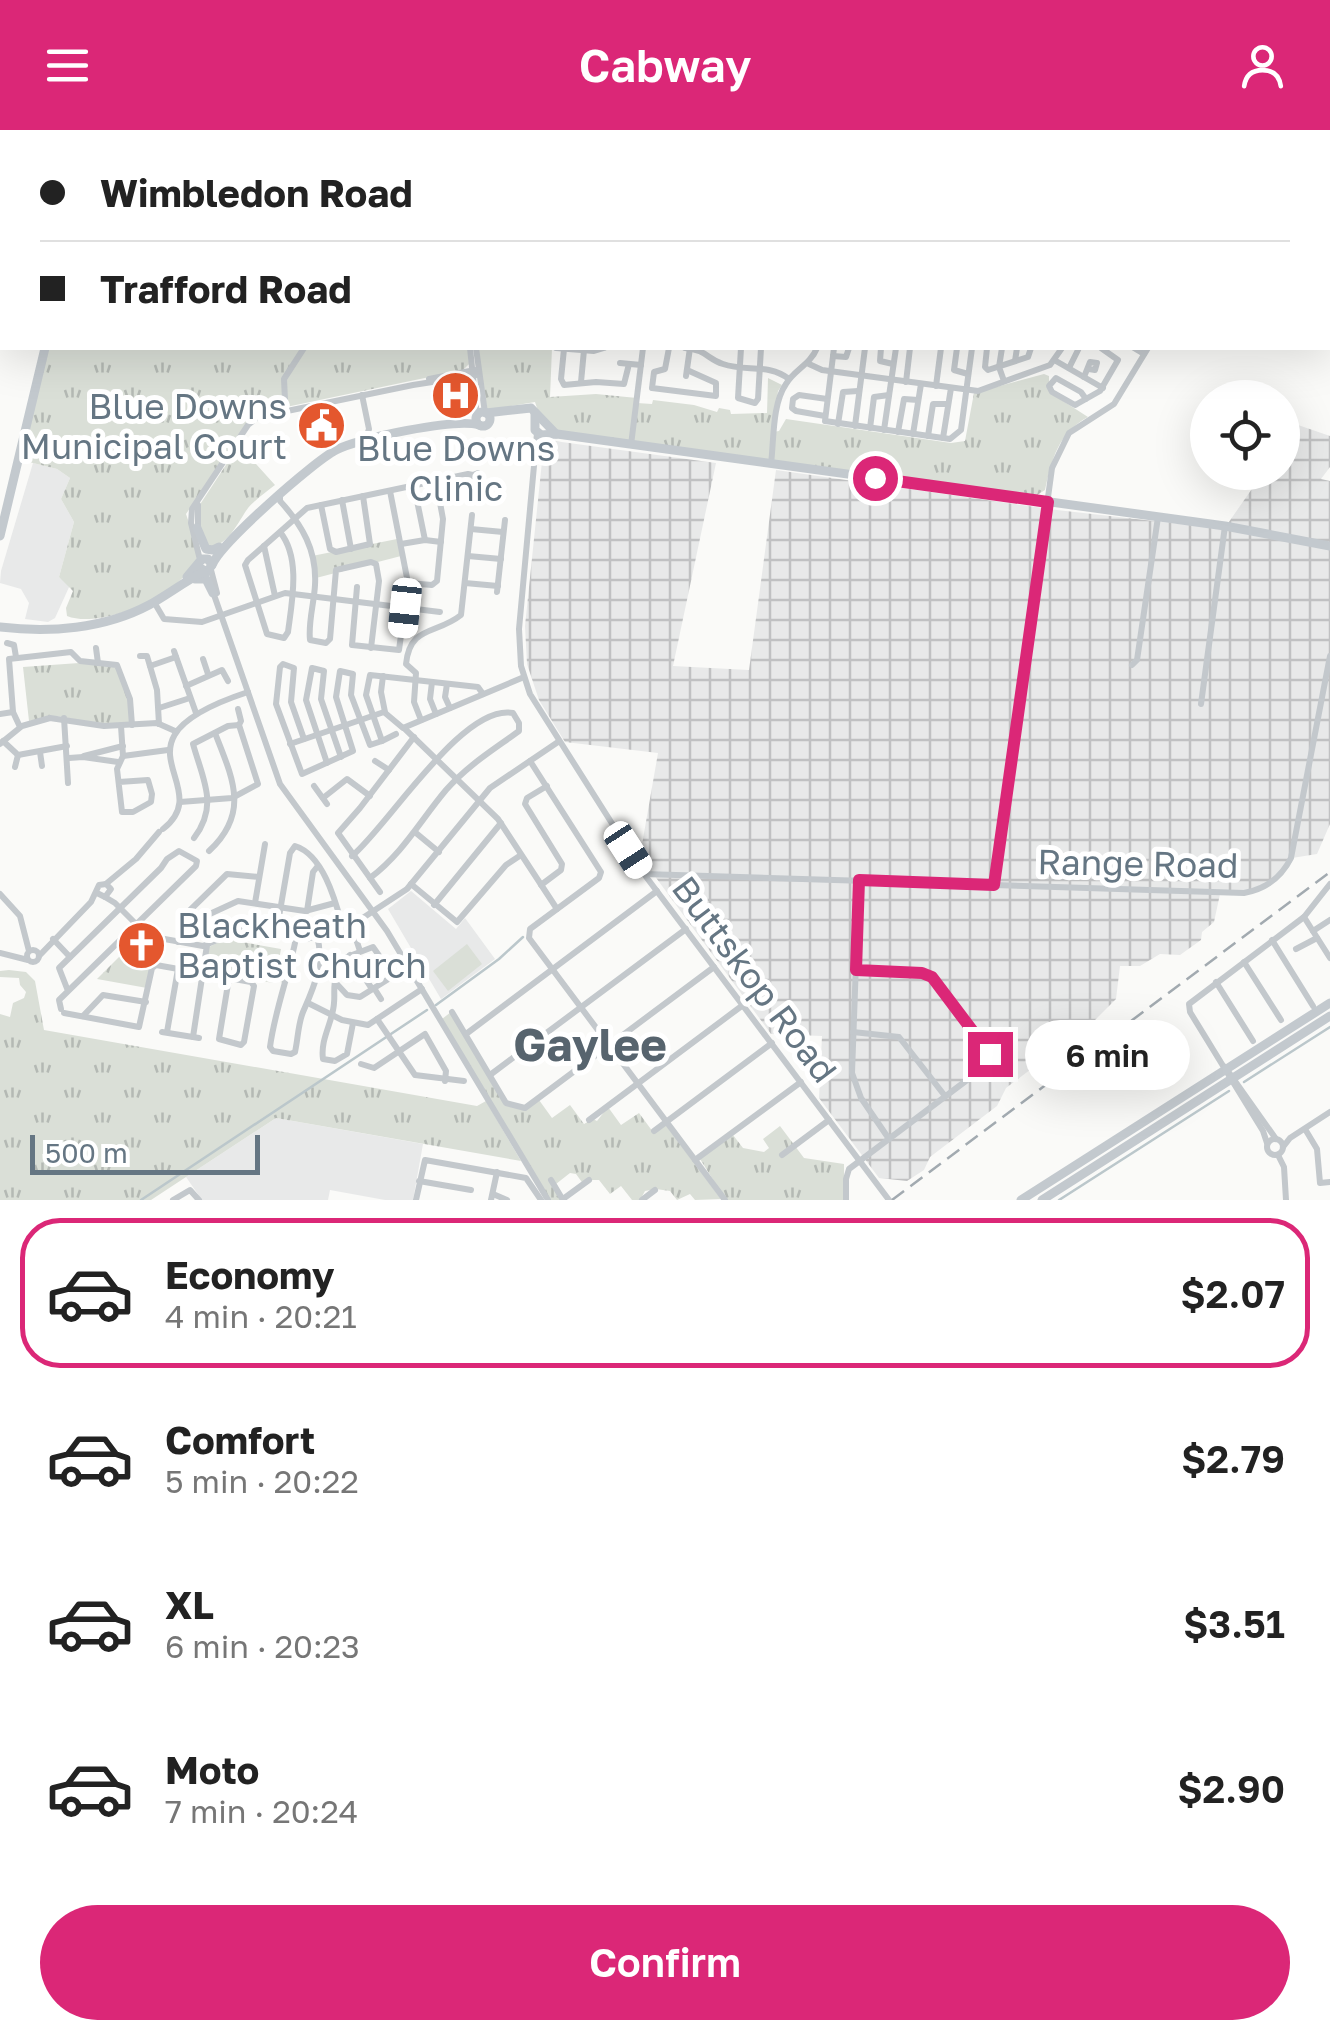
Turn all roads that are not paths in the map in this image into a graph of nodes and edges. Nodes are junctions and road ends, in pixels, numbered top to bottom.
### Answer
1 (44, 350) edge
2 (303, 350) edge
3 (473, 350) edge
4 (560, 350) edge
5 (584, 350) edge
6 (643, 350) edge
7 (669, 350) edge
8 (688, 350) edge
9 (708, 350) edge
10 (741, 350) edge
11 (761, 350) edge
12 (817, 350) edge
13 (865, 350) edge
14 (881, 350) edge
15 (896, 350) edge
16 (910, 350) edge
17 (942, 350) edge
18 (957, 350) edge
19 (972, 350) edge
20 (987, 350) edge
21 (1002, 350) edge
22 (1017, 350) edge
23 (1031, 350) edge
24 (1061, 350) edge
25 (1078, 350) edge
26 (1107, 350) edge
27 (1146, 351) edge
28 (834, 352) edge
29 (1015, 361) junction
30 (1056, 361) junction
31 (809, 364) junction
32 (894, 364) junction
33 (641, 365) junction
34 (740, 366) junction
35 (999, 367) junction
36 (603, 368) dead end
37 (760, 368) junction
38 (1069, 368) junction
39 (1089, 369) dead end
40 (831, 372) junction
41 (474, 373) junction
42 (968, 374) junction
43 (861, 376) junction
44 (1084, 377) junction
45 (789, 379) junction
46 (891, 380) junction
47 (581, 382) junction
48 (601, 382) junction
49 (906, 382) junction
50 (1004, 382) junction
51 (921, 384) junction
52 (936, 386) junction
53 (950, 388) junction
54 (1103, 388) junction
55 (966, 390) junction
56 (858, 391) junction
57 (362, 395) junction
58 (889, 395) junction
59 (827, 399) junction
60 (1086, 399) junction
61 (284, 400) dead end
62 (918, 400) junction
63 (948, 404) junction
64 (824, 416) junction
65 (482, 418) junction
66 (838, 424) junction
67 (26, 426) junction
68 (854, 426) junction
69 (870, 428) junction
70 (884, 430) junction
71 (543, 432) junction
72 (898, 432) junction
73 (370, 434) junction
74 (913, 434) junction
75 (928, 436) junction
76 (943, 438) junction
77 (631, 444) junction
78 (771, 464) junction
79 (473, 475) dead end
80 (436, 481) junction
81 (414, 486) junction
82 (390, 491) junction
83 (202, 494) junction
84 (362, 496) junction
85 (278, 499) junction
86 (342, 500) junction
87 (1048, 502) junction
88 (321, 504) junction
89 (472, 515) dead end
90 (1158, 517) junction
91 (295, 518) junction
92 (505, 520) dead end
93 (0, 521) edge
94 (1225, 526) junction
95 (198, 528) junction
96 (471, 529) junction
97 (280, 532) junction
98 (504, 532) junction
99 (0, 536) edge
100 (228, 540) junction
101 (424, 540) junction
102 (442, 542) junction
103 (400, 544) junction
104 (264, 546) junction
105 (1330, 546) edge
106 (351, 549) junction
107 (468, 556) junction
108 (501, 559) junction
109 (206, 565) junction
110 (408, 582) junction
111 (466, 582) junction
112 (357, 587) dead end
113 (173, 591) junction
114 (213, 594) junction
115 (293, 594) junction
116 (275, 596) junction
117 (314, 596) junction
118 (334, 599) junction
119 (154, 602) junction
120 (356, 602) junction
121 (256, 603) junction
122 (376, 604) junction
123 (405, 608) junction
124 (440, 612) dead end
125 (222, 616) junction
126 (0, 625) edge
127 (7, 643) dead end
128 (96, 648) dead end
129 (371, 648) junction
130 (117, 653) dead end
131 (140, 656) dead end
132 (1330, 656) edge
133 (16, 657) junction
134 (203, 659) dead end
135 (98, 663) junction
136 (1132, 664) dead end
137 (118, 665) junction
138 (150, 666) junction
139 (4, 669) edge
140 (208, 674) junction
141 (383, 676) junction
142 (524, 677) junction
143 (416, 680) junction
144 (228, 681) dead end
145 (432, 682) junction
146 (447, 684) junction
147 (186, 686) junction
148 (248, 692) junction
149 (483, 694) junction
150 (190, 698) junction
151 (1201, 704) dead end
152 (159, 708) junction
153 (450, 708) junction
154 (238, 709) dead end
155 (13, 712) junction
156 (385, 712) junction
157 (196, 713) junction
158 (0, 714) edge
159 (436, 714) junction
160 (373, 715) junction
161 (64, 718) junction
162 (359, 720) junction
163 (422, 720) junction
164 (160, 724) junction
165 (132, 725) junction
166 (239, 725) junction
167 (345, 725) junction
168 (121, 726) junction
169 (20, 727) junction
170 (404, 728) junction
171 (175, 730) junction
172 (331, 730) junction
173 (214, 733) junction
174 (317, 734) junction
175 (396, 734) dead end
176 (414, 738) junction
177 (304, 739) junction
178 (382, 740) junction
179 (1, 742) edge
180 (558, 742) junction
181 (290, 744) junction
182 (67, 746) junction
183 (124, 746) junction
184 (168, 750) junction
185 (40, 752) junction
186 (18, 755) junction
187 (94, 756) junction
188 (69, 758) junction
189 (341, 758) junction
190 (121, 759) junction
191 (436, 759) junction
192 (530, 760) junction
193 (375, 761) dead end
194 (327, 763) junction
195 (42, 766) dead end
196 (15, 767) dead end
197 (389, 770) junction
198 (457, 779) junction
199 (68, 780) dead end
200 (118, 782) junction
201 (314, 786) dead end
202 (547, 786) junction
203 (370, 796) junction
204 (234, 797) junction
205 (478, 800) junction
206 (209, 801) junction
207 (180, 802) junction
208 (501, 824) junction
209 (416, 833) junction
210 (194, 838) dead end
211 (265, 844) dead end
212 (209, 851) dead end
213 (440, 852) junction
214 (521, 855) junction
215 (352, 856) junction
216 (317, 867) junction
217 (644, 874) junction
218 (259, 877) junction
219 (370, 878) junction
220 (859, 880) junction
221 (411, 884) junction
222 (1330, 884) edge
223 (994, 885) junction
224 (541, 886) junction
225 (657, 890) junction
226 (105, 892) junction
227 (380, 892) dead end
228 (0, 894) edge
229 (255, 903) junction
230 (335, 903) junction
231 (434, 905) junction
232 (118, 906) junction
233 (280, 907) junction
234 (557, 909) junction
235 (306, 910) junction
236 (187, 912) junction
237 (374, 912) junction
238 (1304, 917) junction
239 (1330, 920) edge
240 (136, 924) junction
241 (343, 928) junction
242 (686, 928) junction
243 (148, 930) dead end
244 (276, 934) junction
245 (1315, 934) junction
246 (317, 936) junction
247 (296, 938) junction
248 (53, 939) junction
249 (356, 940) dead end
250 (1272, 940) junction
251 (178, 942) junction
252 (207, 945) junction
253 (1296, 950) dead end
254 (0, 952) edge
255 (360, 952) junction
256 (33, 955) junction
257 (350, 955) junction
258 (70, 957) junction
259 (1330, 958) edge
260 (1244, 962) junction
261 (714, 966) junction
262 (178, 969) junction
263 (552, 969) junction
264 (856, 970) junction
265 (204, 974) junction
266 (320, 975) dead end
267 (229, 978) junction
268 (335, 980) junction
269 (1216, 982) junction
270 (373, 989) junction
271 (68, 990) junction
272 (422, 990) junction
273 (318, 992) dead end
274 (335, 995) junction
275 (381, 999) dead end
276 (146, 1002) junction
277 (1330, 1003) edge
278 (310, 1004) junction
279 (743, 1005) junction
280 (1313, 1006) dead end
281 (580, 1007) junction
282 (452, 1012) dead end
283 (332, 1016) junction
284 (1330, 1016) edge
285 (82, 1017) junction
286 (377, 1020) junction
287 (1280, 1020) dead end
288 (354, 1023) junction
289 (853, 1032) junction
290 (466, 1034) junction
291 (1253, 1041) dead end
292 (772, 1043) junction
293 (609, 1045) junction
294 (399, 1052) junction
295 (361, 1064) dead end
296 (1228, 1073) junction
297 (490, 1075) junction
298 (445, 1081) junction
299 (464, 1081) dead end
300 (800, 1082) junction
301 (637, 1084) junction
302 (946, 1096) junction
303 (1330, 1112) edge
304 (589, 1120) dead end
305 (829, 1120) junction
306 (666, 1122) junction
307 (1305, 1129) junction
308 (654, 1131) dead end
309 (889, 1139) junction
310 (1279, 1142) junction
311 (1268, 1144) junction
312 (782, 1155) dead end
313 (1278, 1155) junction
314 (695, 1160) junction
315 (860, 1160) junction
316 (497, 1172) junction
317 (551, 1180) dead end
318 (589, 1180) dead end
319 (419, 1182) junction
320 (1330, 1182) edge
321 (471, 1190) dead end
322 (656, 1190) dead end
323 (492, 1197) edge
324 (174, 1200) edge
325 (199, 1200) edge
326 (416, 1200) edge
327 (507, 1200) edge
328 (544, 1200) edge
329 (563, 1200) edge
330 (642, 1200) edge
331 (723, 1200) edge
332 (846, 1200) edge
333 (889, 1200) edge
334 (1021, 1200) edge
335 (1042, 1200) edge
336 (1286, 1200) edge

1 - 67 main road
2 - 61 street
3 - 41 street
4 - 47 street
5 - 47 street
6 - 33 street
7 - 8 street
9 - 34 street
10 - 34 street
11 - 37 street
12 - 31 street
13 - 43 street
14 - 32 street
15 - 32 street
16 - 49 street
17 - 52 street
18 - 42 street
19 - 42 street
20 - 35 street
21 - 35 street
22 - 29 street
23 - 29 street
24 - 30 street
25 - 38 street
26 - 54 street
27 - 87 street
28 - 40 street
29 - 35 street
30 - 38 street
30 - 50 street
31 - 40 street
31 - 45 street
32 - 46 street
33 - 48 street
33 - 77 street
34 - 37 street
34 - 37 street
35 - 50 street
36 - 48 street
37 - 45 street
38 - 44 street
39 - 44 street
40 - 43 street
40 - 59 street
41 - 57 street
41 - 65 street
42 - 55 street
43 - 46 street
43 - 56 street
44 - 54 street
45 - 78 street
46 - 49 street
46 - 58 street
47 - 48 street
49 - 51 street
50 - 55 street
51 - 52 street
51 - 62 street
52 - 53 street
53 - 55 street
53 - 63 street
54 - 60 street
55 - 76 street
56 - 66 street
56 - 68 street
57 - 73 street
57 - 83 street
58 - 69 street
58 - 70 street
59 - 64 street
59 - 64 street
60 - 60 street
62 - 72 street
62 - 74 street
63 - 75 street
63 - 76 street
64 - 66 street
65 - 71 main road
65 - 73 main road
65 - 85 main road
66 - 68 street
67 - 93 main road
67 - 99 main road
68 - 69 street
69 - 70 street
70 - 72 street
71 - 77 main road
71 - 142 street, Buttskop Road
72 - 74 street
73 - 100 main road
74 - 75 street
75 - 76 street
77 - 78 main road
78 - 87 main road
79 - 80 street
80 - 81 street
80 - 102 street
81 - 82 street
81 - 101 street
82 - 84 street
82 - 103 street
83 - 95 street
83 - 109 street
84 - 86 street
84 - 106 street
85 - 91 street
85 - 109 main road
86 - 88 street
86 - 106 street
87 - 90 main road
87 - 223 street
88 - 91 street
88 - 106 street
89 - 96 street
90 - 94 main road
90 - 136 street
91 - 97 street
91 - 117 street
92 - 98 street
94 - 105 main road
94 - 151 street
95 - 100 main road
95 - 109 street
96 - 98 street
96 - 107 street
97 - 104 street
97 - 115 street
98 - 108 street
100 - 109 main road
101 - 102 street
101 - 103 street
102 - 110 street
103 - 110 street
104 - 116 street
104 - 121 street
107 - 108 street
107 - 111 street
108 - 111 street
109 - 113 main road
109 - 114 street
109 - 125 street
110 - 123 street
111 - 143 street
112 - 120 street
113 - 114 main road
113 - 119 main road
114 - 125 street
115 - 116 street
115 - 117 street
115 - 121 street
116 - 121 street
117 - 118 street
117 - 118 street
118 - 120 street
118 - 122 street
119 - 125 street
119 - 126 main road
120 - 122 street
120 - 129 street
121 - 125 street
122 - 123 street
122 - 129 street
123 - 124 street
123 - 129 street
125 - 148 street
127 - 133 street
128 - 135 street
130 - 137 street
131 - 138 street
132 - 223 street, Range Road
133 - 135 street
133 - 139 street
134 - 140 street
135 - 137 street
137 - 165 street
138 - 147 street
138 - 152 street
139 - 155 street
140 - 144 street
140 - 147 street
141 - 143 street
141 - 156 street
141 - 160 street
142 - 149 street
142 - 180 street, Buttskop Road
143 - 145 street
143 - 163 street
145 - 146 street
145 - 159 street
146 - 149 street
146 - 153 street
147 - 150 street
148 - 157 street
148 - 237 street
149 - 153 street
150 - 152 street
150 - 157 street
152 - 164 street
153 - 159 street
154 - 166 street
155 - 158 street
155 - 169 street
156 - 160 street
156 - 170 street
157 - 171 street
159 - 163 street
160 - 162 street
160 - 178 street
161 - 168 street
161 - 169 street
161 - 182 street
162 - 167 street
162 - 167 street
162 - 178 street
163 - 170 street
164 - 165 street
164 - 171 street
165 - 168 street
166 - 173 street
166 - 204 street
167 - 172 street
167 - 189 street
168 - 183 street
169 - 179 street
170 - 176 street
171 - 184 street
172 - 174 street
172 - 174 street
172 - 189 street
173 - 204 street
173 - 206 street
174 - 177 street
174 - 194 street
175 - 178 street
176 - 191 street
176 - 197 street
177 - 181 street
177 - 181 street
179 - 186 street
180 - 192 street
180 - 217 street, Buttskop Road
181 - 194 street
182 - 185 street
182 - 188 street
183 - 187 street
183 - 190 street
184 - 190 street
184 - 207 street
185 - 186 street
185 - 195 street
186 - 196 street
187 - 188 street
187 - 190 street
188 - 199 street
189 - 194 street
190 - 200 street
191 - 198 street
191 - 198 street
191 - 215 street
192 - 202 street
192 - 205 street
193 - 197 street
197 - 203 street
198 - 205 street
198 - 209 street
200 - 200 street
201 - 203 street
202 - 224 street
202 - 234 street
203 - 215 street
204 - 206 street
204 - 212 street
205 - 208 street
205 - 213 street
206 - 207 street
206 - 210 street
207 - 226 street
208 - 214 street
208 - 231 street
209 - 213 street
209 - 219 street
211 - 218 street
213 - 221 street
214 - 224 street
214 - 231 street
215 - 219 street
216 - 230 street
216 - 233 street
216 - 235 street
217 - 220 street, Range Road
217 - 225 street, Buttskop Road
218 - 229 street
218 - 236 street
219 - 227 street
220 - 223 street, Range Road
220 - 264 street
221 - 231 street
221 - 237 street
222 - 238 street
224 - 234 street
225 - 242 street, Buttskop Road
225 - 263 street
226 - 232 street
226 - 248 street
228 - 256 street
229 - 233 street
229 - 236 street
230 - 235 street
230 - 241 street
232 - 240 street
232 - 240 street
232 - 258 street
233 - 235 street
233 - 244 street
234 - 263 street
236 - 251 street
237 - 241 street
237 - 272 street
238 - 245 street
238 - 250 street
239 - 245 street
240 - 271 street
241 - 246 street
242 - 261 street, Buttskop Road
242 - 281 street
243 - 251 street
244 - 247 street
244 - 252 street
245 - 253 street
245 - 259 street
246 - 247 street
246 - 278 street
247 - 278 street
248 - 256 street
248 - 258 street
249 - 255 street
250 - 260 street
250 - 280 street
251 - 252 street
252 - 265 street
254 - 256 street
255 - 257 street
255 - 270 street
257 - 268 street
257 - 270 street
258 - 271 street
260 - 269 street
260 - 287 street
261 - 279 street, Buttskop Road
261 - 293 street
262 - 265 street
262 - 265 street
262 - 276 street
263 - 281 street
263 - 290 street
264 - 289 street
264 - 302 street
265 - 267 street
266 - 268 street
267 - 267 street
268 - 270 street
268 - 274 street
269 - 291 street
269 - 296 street
270 - 275 street
271 - 285 street
272 - 286 street
272 - 328 street
273 - 274 street
274 - 283 street
276 - 285 street
276 - 285 street
277 - 296 main road
278 - 283 street
279 - 292 street, Buttskop Road
279 - 301 street
281 - 293 street
281 - 297 street
282 - 290 street
283 - 288 street
283 - 288 street
284 - 296 main road
286 - 288 street
286 - 294 street
289 - 302 street
289 - 309 street
290 - 297 street
292 - 300 street, Buttskop Road
292 - 306 street
293 - 297 street
293 - 301 street
294 - 295 street
294 - 298 street
294 - 298 street
296 - 310 street
296 - 311 street
296 - 334 main road
296 - 335 main road
298 - 299 street
300 - 305 street, Buttskop Road
300 - 314 street
301 - 304 street
301 - 306 street
302 - 309 street
303 - 307 street
305 - 312 street
305 - 315 street, Buttskop Road
306 - 308 street
306 - 314 street
307 - 310 street
307 - 320 street
309 - 315 street
310 - 311 street
310 - 313 street
311 - 313 street
313 - 336 street
314 - 331 street
315 - 332 street
315 - 333 street, Buttskop Road
316 - 319 street
316 - 323 street
316 - 328 street
317 - 329 street
318 - 329 street
319 - 321 street
319 - 326 street
322 - 330 street
323 - 327 street
324 - 325 street

